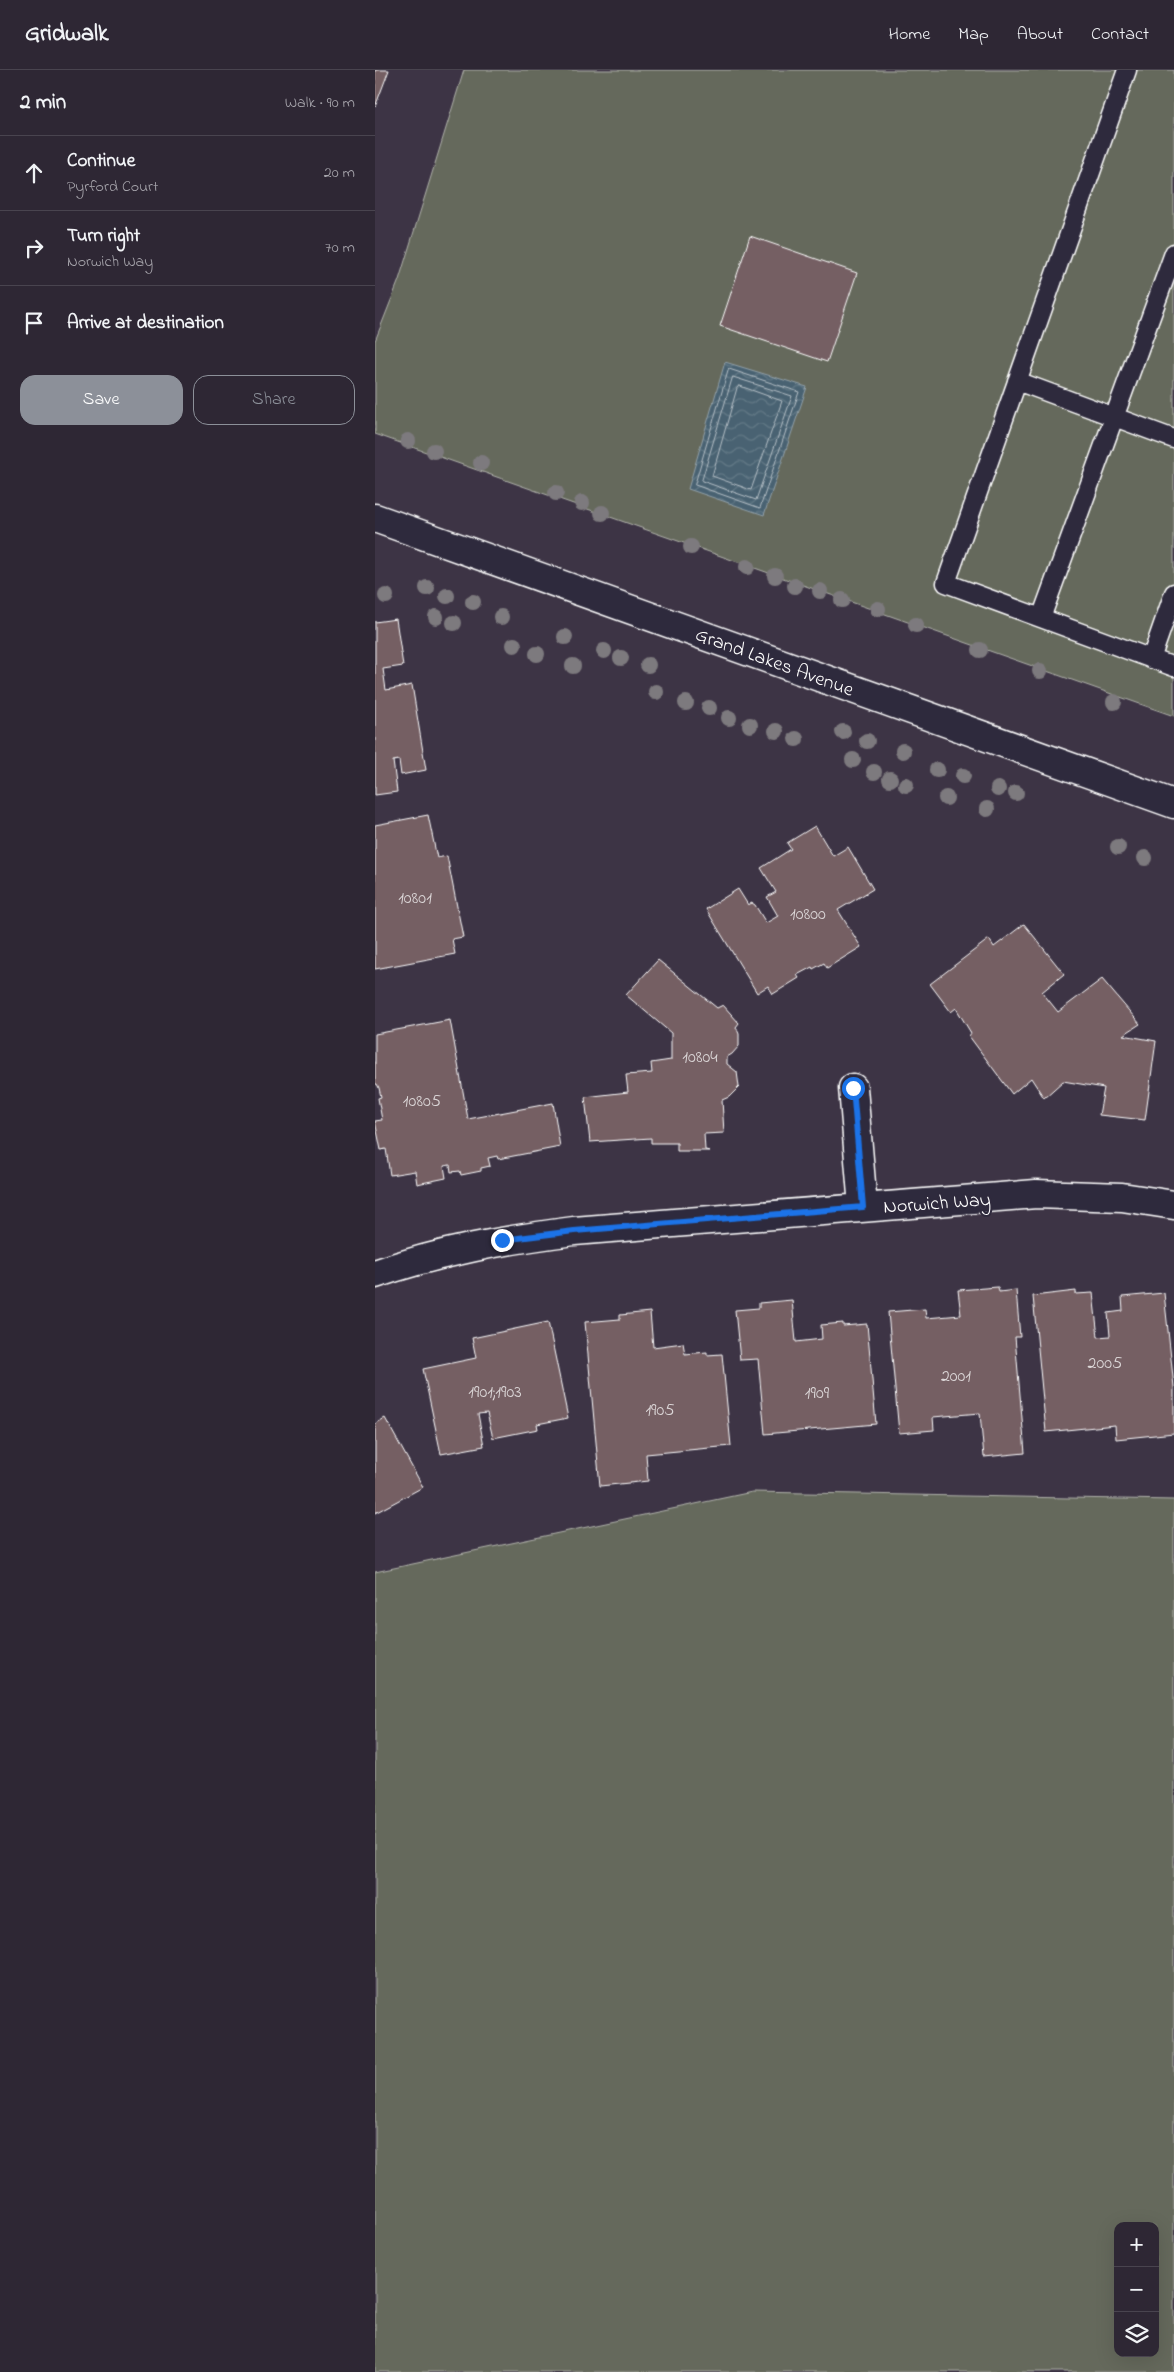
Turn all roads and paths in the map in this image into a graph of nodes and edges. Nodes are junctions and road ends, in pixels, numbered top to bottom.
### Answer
1 (1127, 70) edge
2 (1174, 253) edge
3 (1017, 381) junction
4 (1114, 417) junction
5 (1174, 439) edge
6 (375, 518) edge
7 (1174, 593) edge
8 (1041, 618) junction
9 (1151, 659) junction
10 (1174, 667) edge
11 (1174, 804) edge
12 (853, 1088) dead end
13 (1174, 1205) edge
14 (863, 1207) junction
15 (375, 1274) edge

1 - 3 lane
2 - 4 lane
3 - 4 lane
3 - 8 lane
4 - 5 lane
4 - 8 lane
6 - 11 street, Grand Lakes Avenue
7 - 9 lane
8 - 9 lane
9 - 10 lane
12 - 14 street
13 - 14 street, Norwich Way
14 - 15 street, Norwich Way

